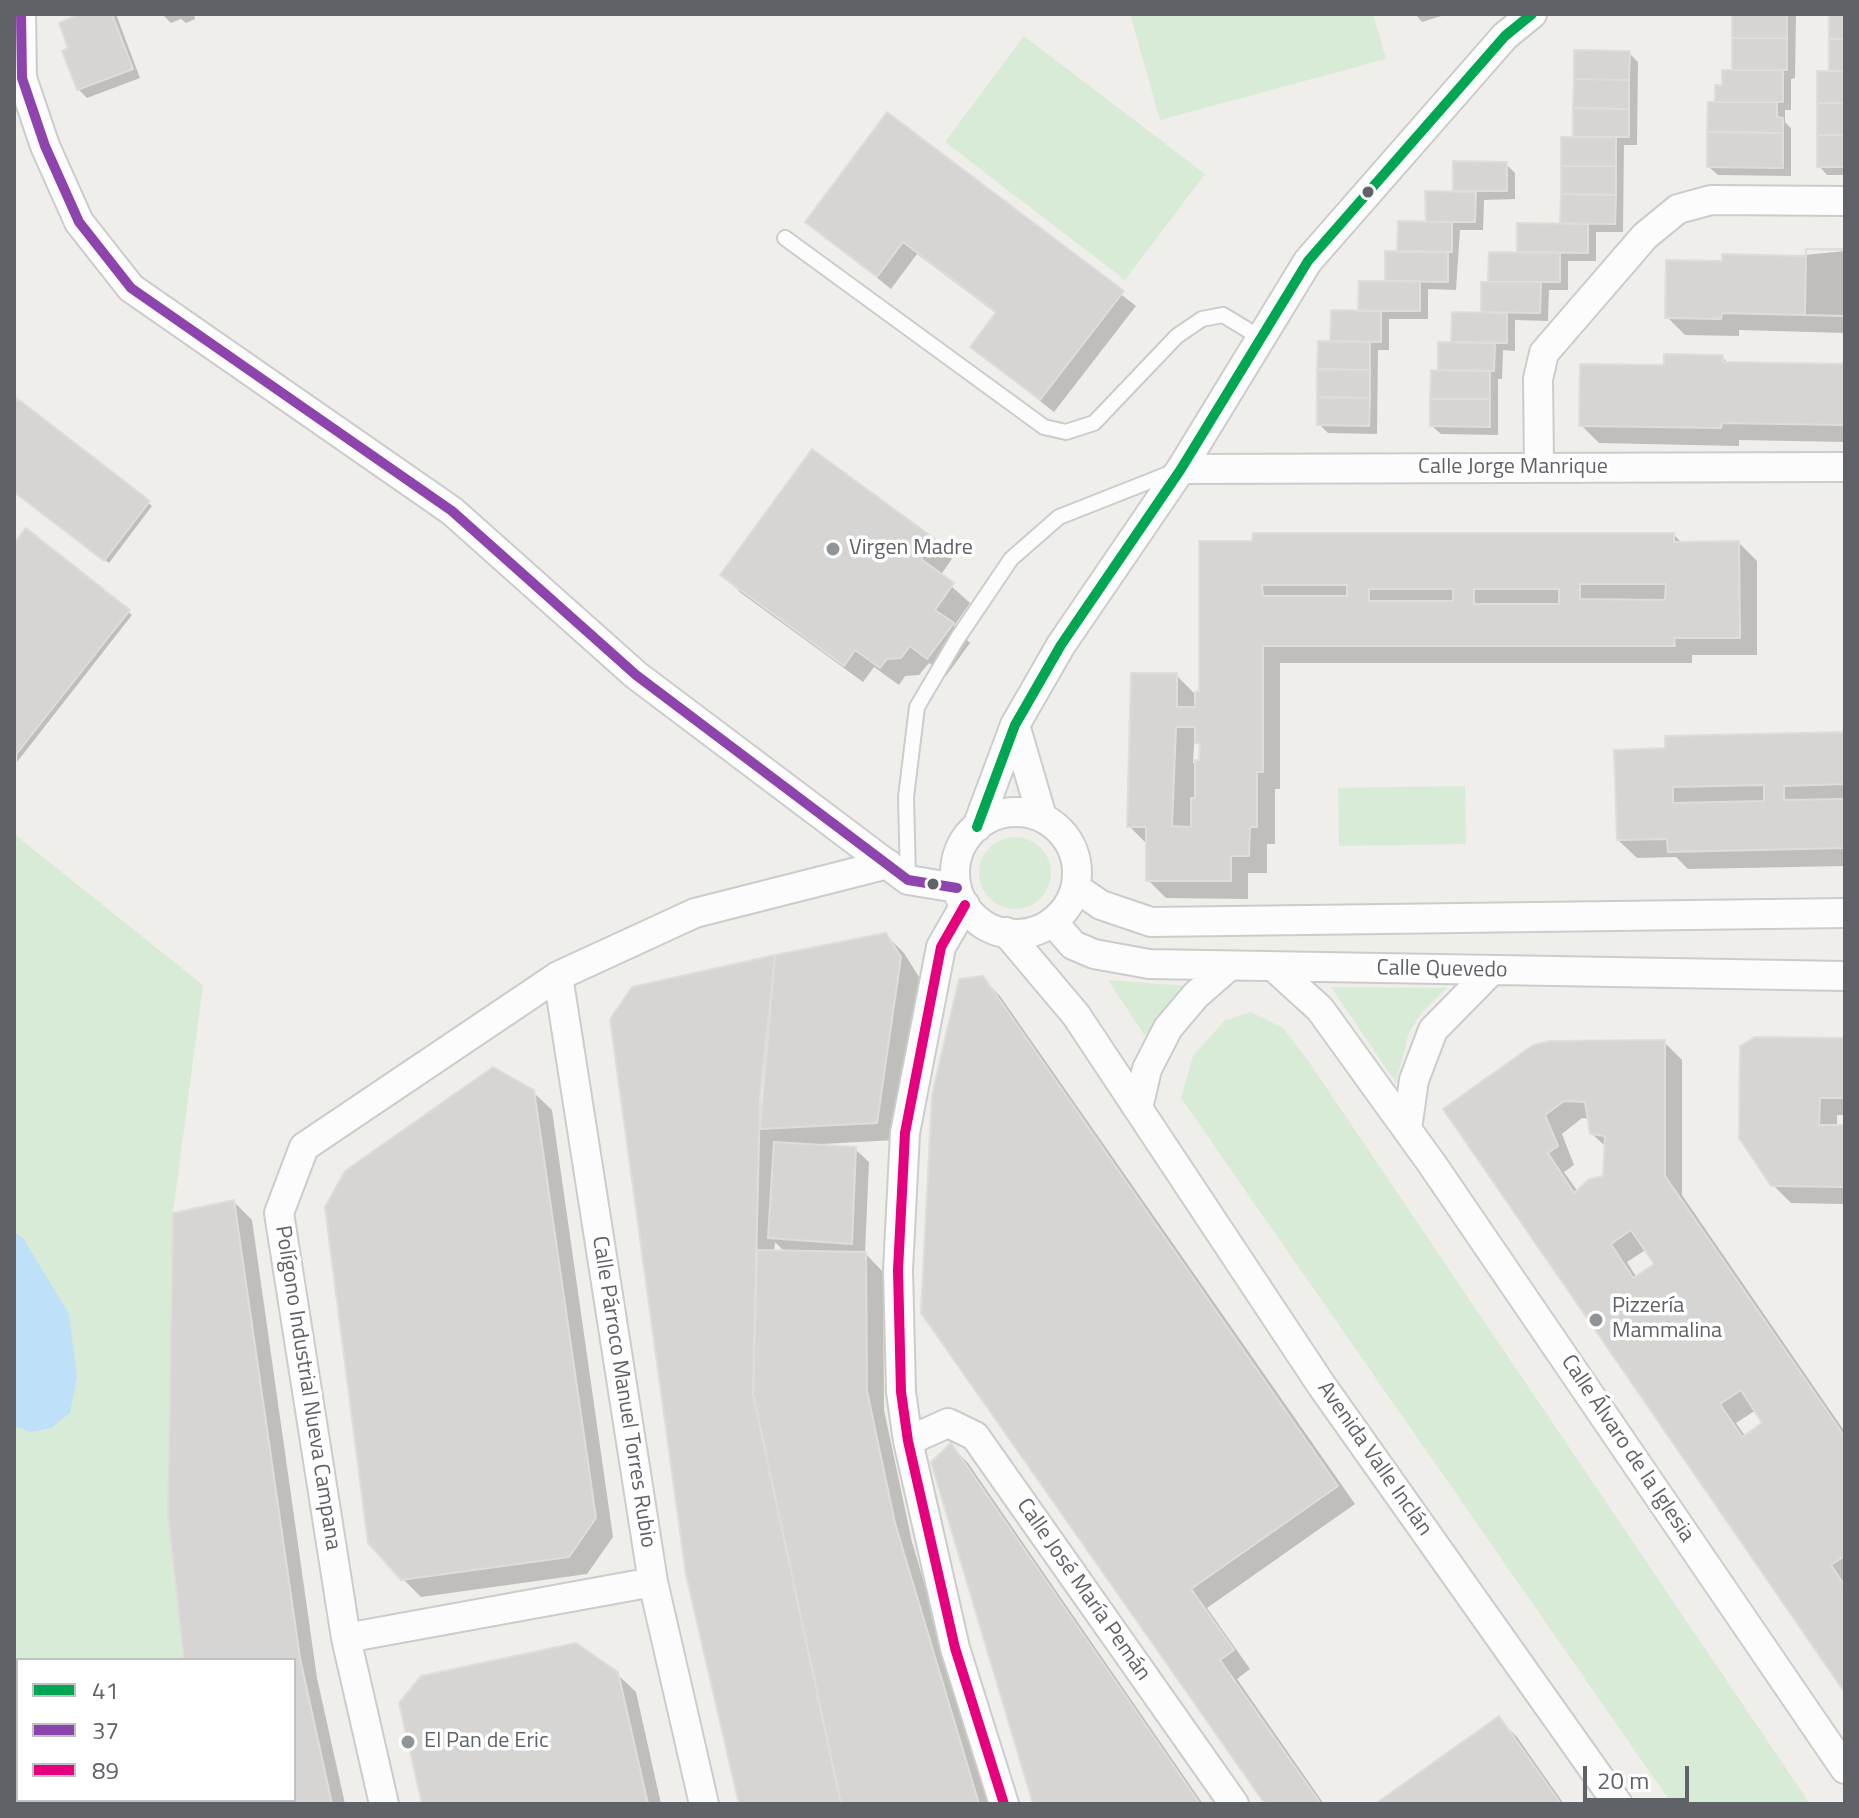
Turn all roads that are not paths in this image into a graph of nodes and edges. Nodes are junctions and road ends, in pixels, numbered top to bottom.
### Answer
1 (21, 14) edge
2 (1532, 14) edge
3 (1845, 201) edge
4 (785, 238) dead end
5 (1261, 338) junction
6 (1539, 467) junction
7 (1845, 467) edge
8 (1181, 469) junction
9 (1015, 725) junction
10 (1042, 817) junction
11 (977, 827) junction
12 (898, 872) junction
13 (1076, 888) junction
14 (961, 897) junction
15 (1845, 913) edge
16 (1048, 924) junction
17 (1006, 932) junction
18 (1227, 968) junction
19 (1276, 969) junction
20 (1491, 971) junction
21 (558, 976) junction
22 (1845, 976) edge
23 (1076, 1015) junction
24 (1138, 1108) junction
25 (1407, 1129) junction
26 (908, 1441) junction
27 (653, 1582) junction
28 (346, 1638) junction
29 (1845, 1769) edge
30 (384, 1804) edge
31 (704, 1804) edge
32 (1004, 1804) edge
33 (1234, 1804) edge
34 (1618, 1804) edge

1 - 12 street
2 - 5 street
3 - 6 street
4 - 5 lane
5 - 8 street
6 - 7 street, Calle Jorge Manrique
6 - 8 street, Calle Jorge Manrique
8 - 9 street
8 - 12 lane
9 - 10 street
9 - 11 street
10 - 11 street
10 - 13 street
11 - 14 street
12 - 14 street
12 - 21 street, Polígono Industrial Nueva Campana
13 - 15 street
13 - 16 street
14 - 17 street
14 - 26 street
16 - 17 street
16 - 18 street, Calle Quevedo
16 - 23 street, Avenida Valle Inclán
17 - 23 street, Avenida Valle Inclán
18 - 19 street, Calle Quevedo
18 - 24 street
19 - 20 street, Calle Quevedo
19 - 25 street, Calle Álvaro de la Iglesia
20 - 22 street, Calle Quevedo
20 - 25 street
21 - 27 street, Calle Párroco Manuel Torres Rubio
21 - 28 street, Polígono Industrial Nueva Campana
23 - 24 street, Avenida Valle Inclán
24 - 34 street, Avenida Valle Inclán
25 - 29 street, Calle Álvaro de la Iglesia
26 - 32 street
26 - 33 street, Calle José María Pemán
27 - 28 street
27 - 31 street, Calle Párroco Manuel Torres Rubio
28 - 30 street, Polígono Industrial Nueva Campana

